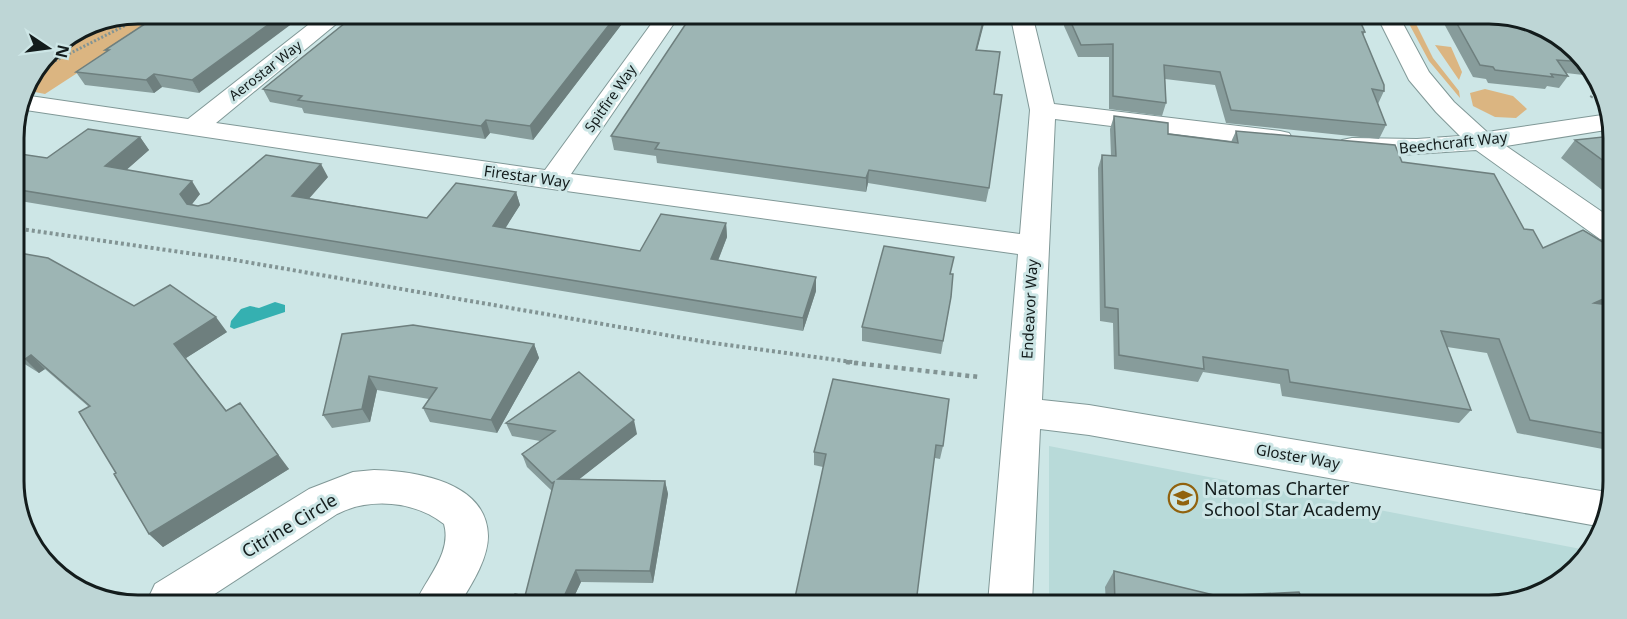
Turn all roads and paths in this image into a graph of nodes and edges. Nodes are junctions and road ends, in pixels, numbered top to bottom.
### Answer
1 (323, 24) edge
2 (662, 24) edge
3 (1023, 24) edge
4 (1392, 24) edge
5 (127, 25) edge
6 (78, 49) edge
7 (1593, 92) edge
8 (1589, 102) dead end
9 (29, 103) edge
10 (1042, 110) junction
11 (1602, 122) edge
12 (195, 126) junction
13 (282, 140) junction
14 (1480, 140) junction
15 (257, 163) edge
16 (552, 180) junction
17 (1603, 225) edge
18 (24, 230) edge
19 (1033, 246) junction
20 (979, 377) dead end
21 (1023, 412) junction
22 (1599, 509) edge
23 (176, 595) edge
24 (443, 595) edge
25 (1011, 595) edge

1 - 12 street, Aerostar Way
2 - 16 street, Spitfire Way
3 - 10 street, Endeavor Way
4 - 14 street
5 - 6 path
7 - 8 path
9 - 12 street, Firestar Way
10 - 14 street, Beechcraft Way
10 - 19 street, Endeavor Way
11 - 14 street, Beechcraft Way
12 - 13 street, Firestar Way
13 - 15 street
13 - 16 street, Firestar Way
14 - 17 street
16 - 19 street, Firestar Way
18 - 20 path
19 - 21 street, Endeavor Way
21 - 22 street, Gloster Way
21 - 25 street, Endeavor Way
23 - 24 street, Citrine Circle

